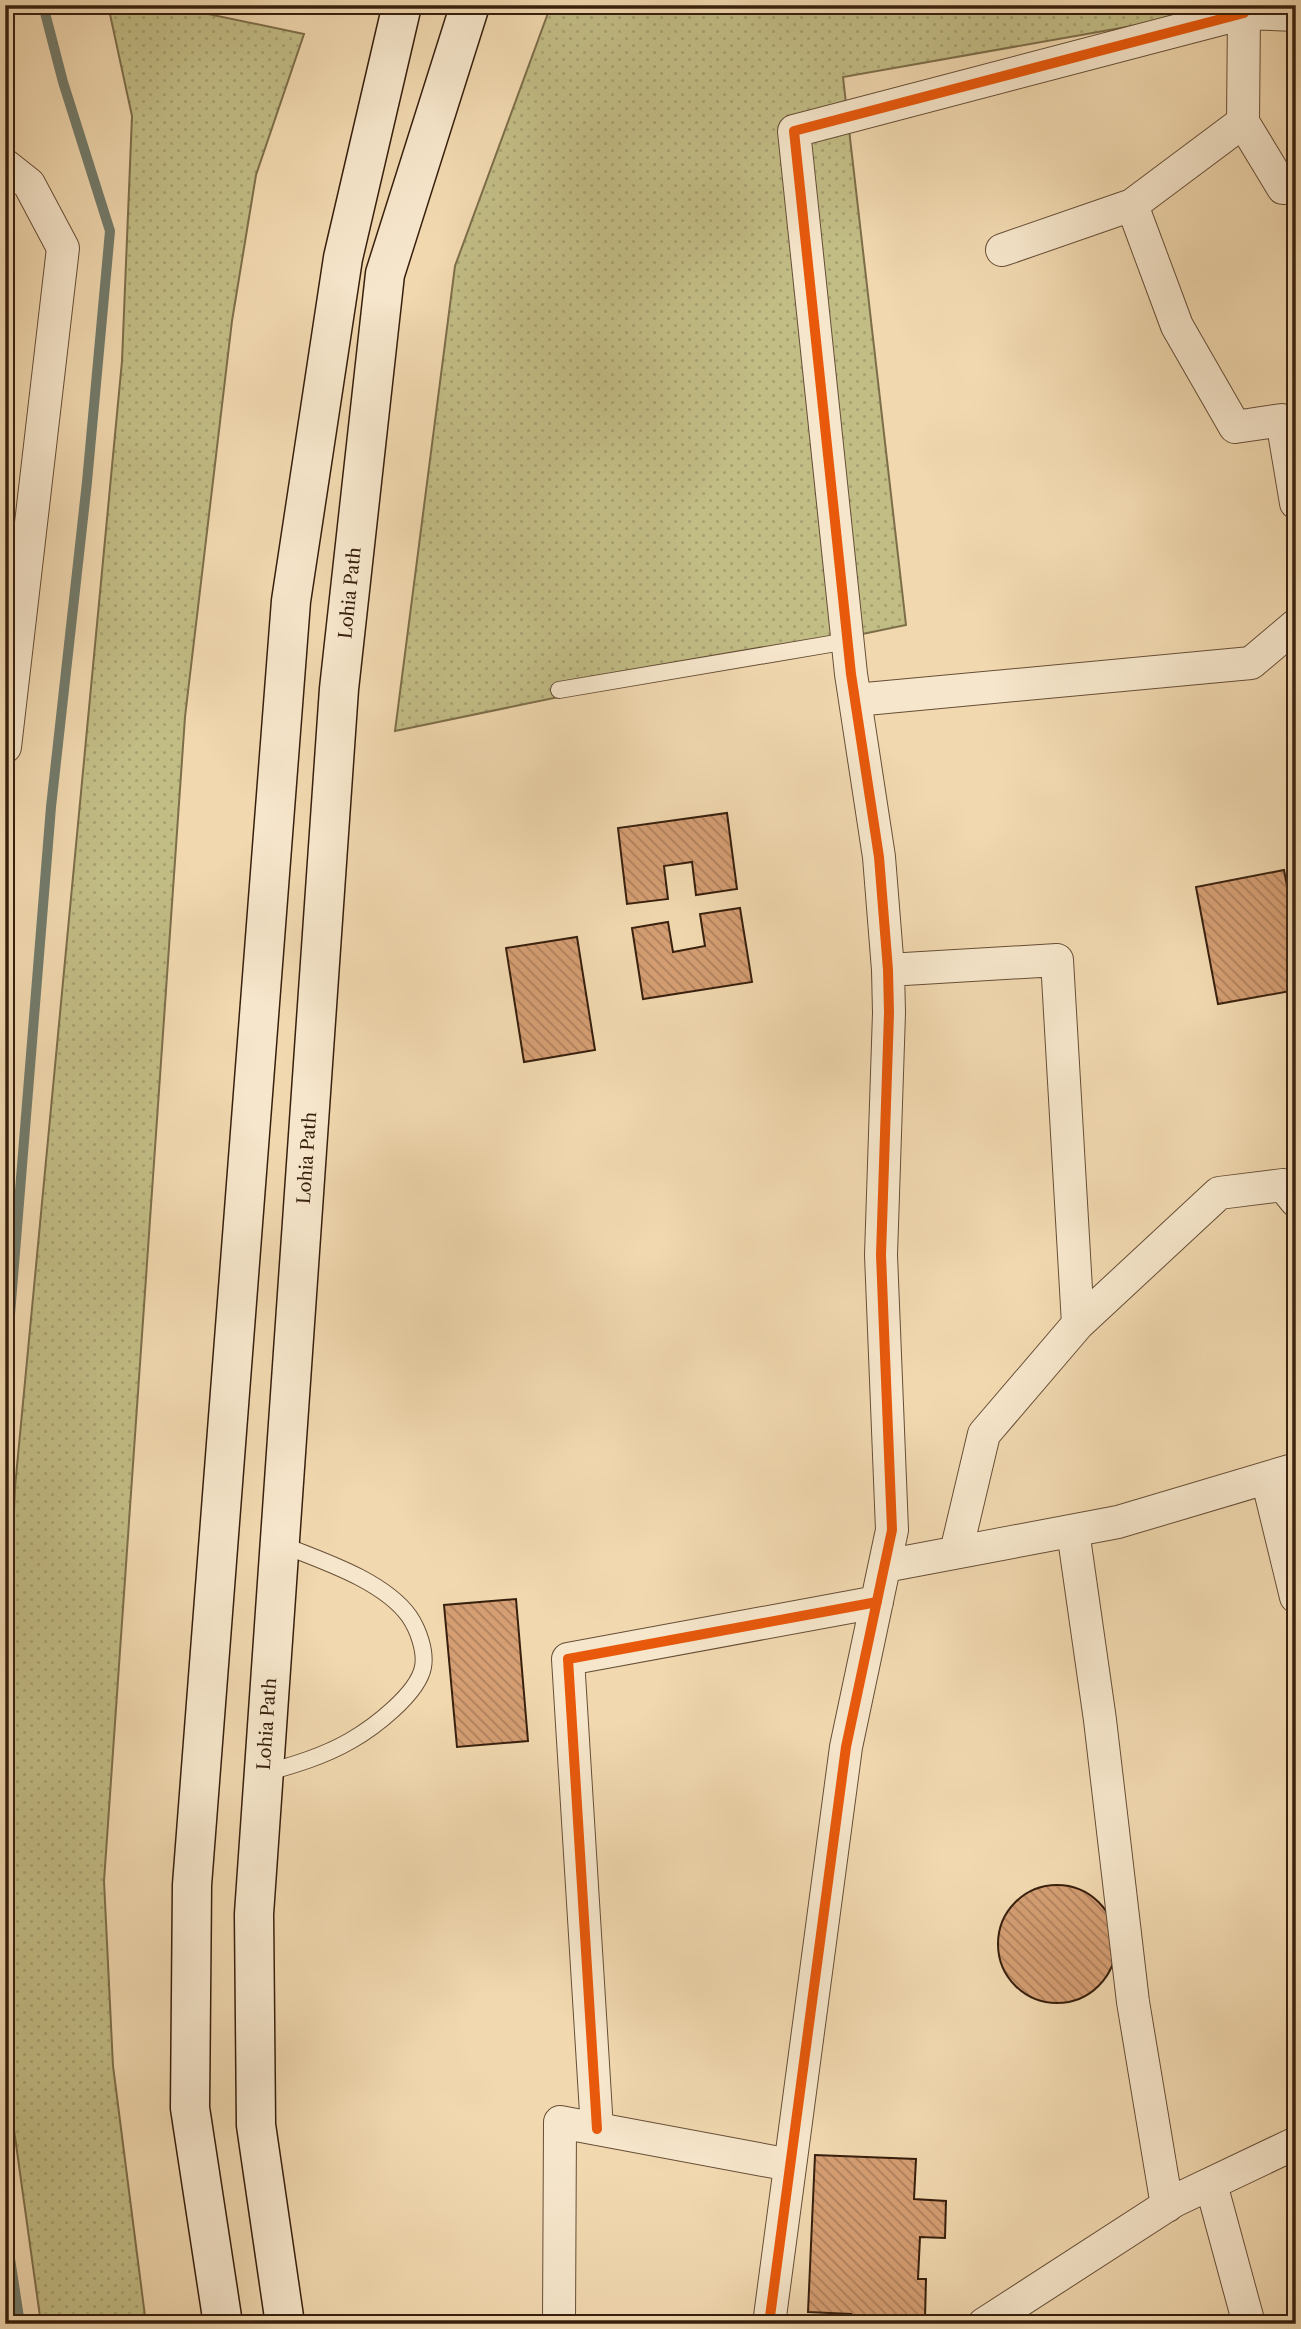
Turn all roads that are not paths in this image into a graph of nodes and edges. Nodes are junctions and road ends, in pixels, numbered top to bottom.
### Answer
1 (402, 5) edge
2 (470, 5) edge
3 (1244, 13) junction
4 (1296, 15) edge
5 (1243, 122) junction
6 (5, 165) edge
7 (1296, 188) edge
8 (1132, 205) junction
9 (1002, 250) dead end
10 (1296, 503) edge
11 (18, 524) edge
12 (1296, 625) edge
13 (848, 641) junction
14 (559, 690) dead end
15 (855, 700) junction
16 (5, 747) edge
17 (888, 970) junction
18 (1296, 1201) edge
19 (1078, 1324) junction
20 (1282, 1474) edge
21 (1073, 1531) junction
22 (280, 1545) junction
23 (956, 1552) junction
24 (885, 1566) junction
25 (1296, 1597) edge
26 (877, 1602) junction
27 (264, 1774) junction
28 (597, 2129) junction
29 (1296, 2143) edge
30 (790, 2165) junction
31 (1211, 2184) junction
32 (1167, 2206) junction
33 (223, 2324) edge
34 (285, 2324) edge
35 (559, 2324) edge
36 (769, 2324) edge
37 (984, 2324) edge
38 (1249, 2324) edge

1 - 33 main road
2 - 22 main road, Lohia Path
3 - 4 street
3 - 5 street
3 - 13 street
5 - 7 street
5 - 8 street
6 - 11 street
8 - 9 street
8 - 10 street
11 - 16 street
12 - 15 street
13 - 14 lane
13 - 15 street
15 - 17 street
17 - 19 street
17 - 24 street
18 - 19 street
19 - 23 street
20 - 21 street
20 - 25 street
21 - 23 street
21 - 32 street
22 - 27 main road, Lohia Path
22 - 27 lane
23 - 24 street
24 - 26 street
26 - 28 street
26 - 30 street
27 - 34 main road, Lohia Path
28 - 30 street
28 - 35 street
29 - 31 street
30 - 36 street
31 - 32 street
31 - 38 street
32 - 37 street

